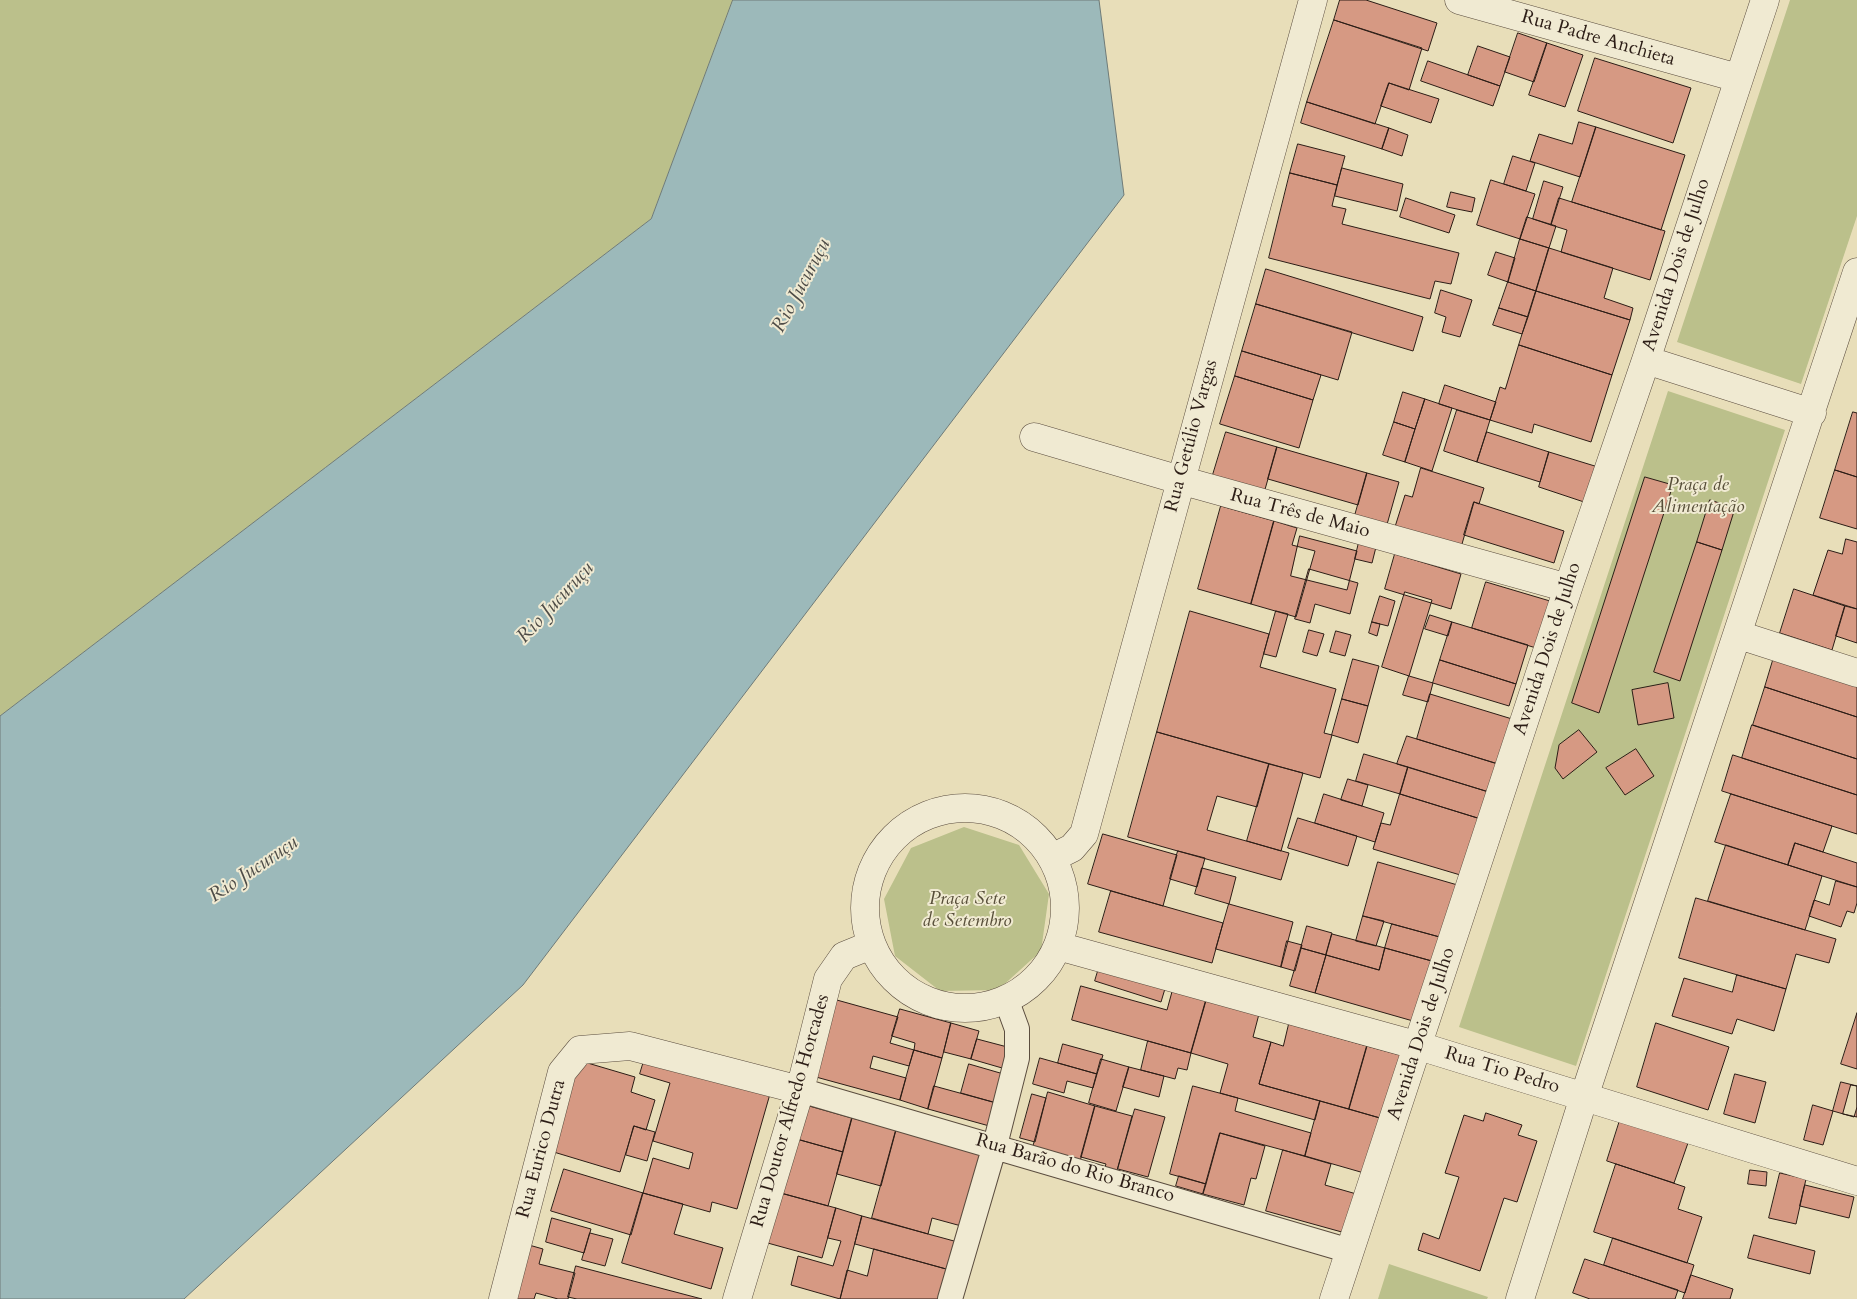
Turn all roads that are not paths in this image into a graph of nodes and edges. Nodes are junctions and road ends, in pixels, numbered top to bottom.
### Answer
1 (1313, 0) edge
2 (1459, 0) edge
3 (1765, 0) edge
4 (1738, 78) junction
5 (1857, 272) edge
6 (1646, 360) junction
7 (1812, 413) junction
8 (1034, 437) dead end
9 (1180, 480) junction
10 (1568, 588) junction
11 (1739, 635) junction
12 (1857, 673) edge
13 (1052, 858) junction
14 (872, 945) junction
15 (1058, 946) junction
16 (1006, 999) junction
17 (1419, 1046) junction
18 (800, 1090) junction
19 (1584, 1097) junction
20 (995, 1146) junction
21 (1857, 1181) edge
22 (1350, 1251) junction
23 (1529, 1297) edge
24 (503, 1299) edge
25 (737, 1299) edge
26 (950, 1299) edge
27 (1334, 1299) edge

1 - 9 street, Rua Getúlio Vargas
2 - 4 street, Rua Padre Anchieta
3 - 4 street, Avenida Dois de Julho
4 - 6 street, Avenida Dois de Julho
5 - 7 street
6 - 7 street
6 - 10 street, Avenida Dois de Julho
7 - 11 street
8 - 9 street, Rua Três de Maio
9 - 10 street, Rua Três de Maio
9 - 13 street, Rua Getúlio Vargas
10 - 17 street, Avenida Dois de Julho
11 - 12 street
11 - 19 street
13 - 14 street
13 - 15 street
14 - 16 street
14 - 18 street, Rua Doutor Alfredo Horcades
15 - 16 street
15 - 17 street, Rua Tio Pedro
16 - 20 street
17 - 19 street, Rua Tio Pedro
17 - 22 street, Avenida Dois de Julho
18 - 20 street, Rua Barão do Rio Branco
18 - 24 street, Rua Eurico Dutra
18 - 25 street, Rua Doutor Alfredo Horcades
19 - 21 street, Rua Tio Pedro
19 - 23 street
20 - 22 street, Rua Barão do Rio Branco
20 - 26 street
22 - 27 street, Avenida Dois de Julho

